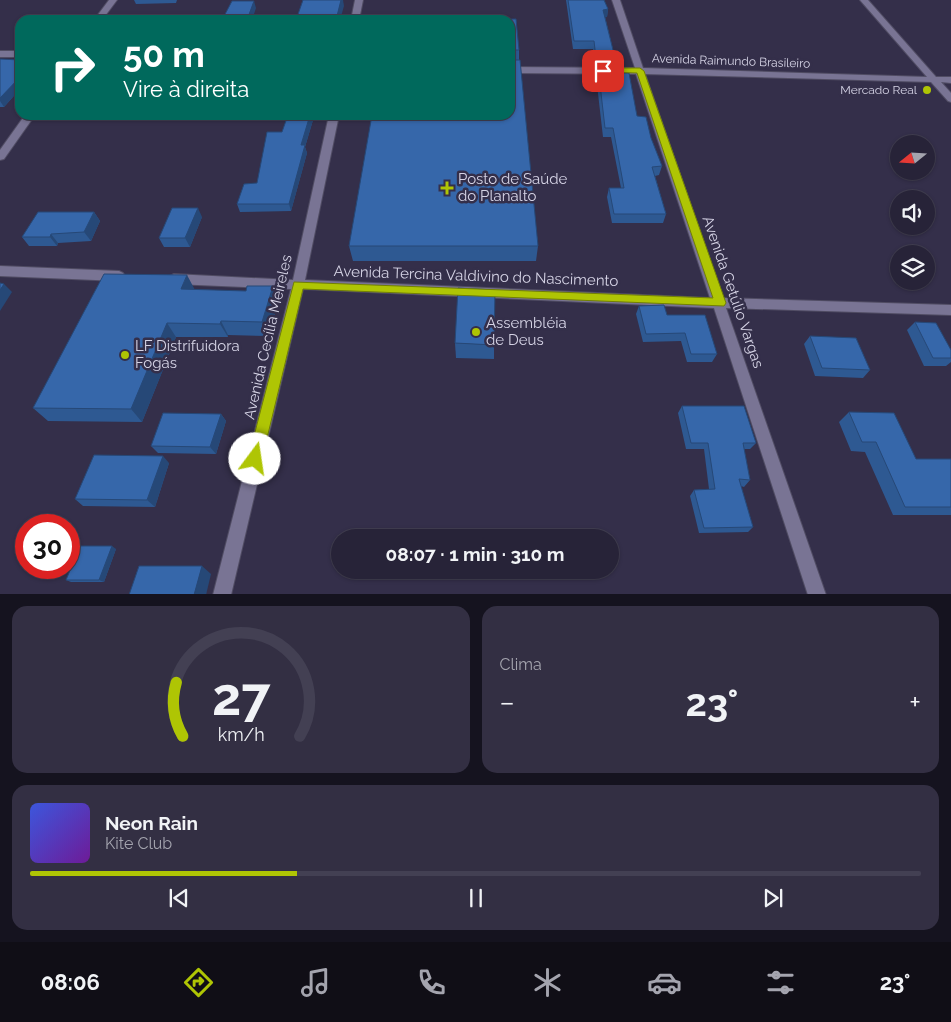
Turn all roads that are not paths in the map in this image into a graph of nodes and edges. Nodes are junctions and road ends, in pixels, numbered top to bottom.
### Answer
1 (113, 0) edge
2 (359, 0) edge
3 (616, 0) edge
4 (864, 0) edge
5 (102, 15) edge
6 (356, 15) edge
7 (0, 54) edge
8 (15, 54) edge
9 (515, 70) edge
10 (640, 71) junction
11 (935, 80) junction
12 (951, 80) edge
13 (951, 98) edge
14 (26, 120) edge
15 (333, 120) edge
16 (0, 157) edge
17 (0, 271) edge
18 (129, 277) edge
19 (159, 278) edge
20 (298, 285) junction
21 (720, 303) junction
22 (951, 310) edge
23 (222, 594) edge
24 (817, 594) edge

1 - 5 street
2 - 6 street
3 - 10 street, Avenida Getúlio Vargas
4 - 11 street
7 - 8 street
9 - 10 street, Avenida Raimundo Brasileiro
10 - 11 street, Avenida Raimundo Brasileiro
10 - 21 street, Avenida Getúlio Vargas
11 - 12 street, Avenida Raimundo Brasileiro
11 - 13 street
14 - 16 street
15 - 20 street, Avenida Cecília Meireles
17 - 18 street
19 - 20 street, Avenida Tercina Valdivino do Nascimento
20 - 21 street, Avenida Tercina Valdivino do Nascimento
20 - 23 street, Avenida Cecília Meireles
21 - 22 street, Avenida Tercina Valdivino do Nascimento
21 - 24 street, Avenida Getúlio Vargas

